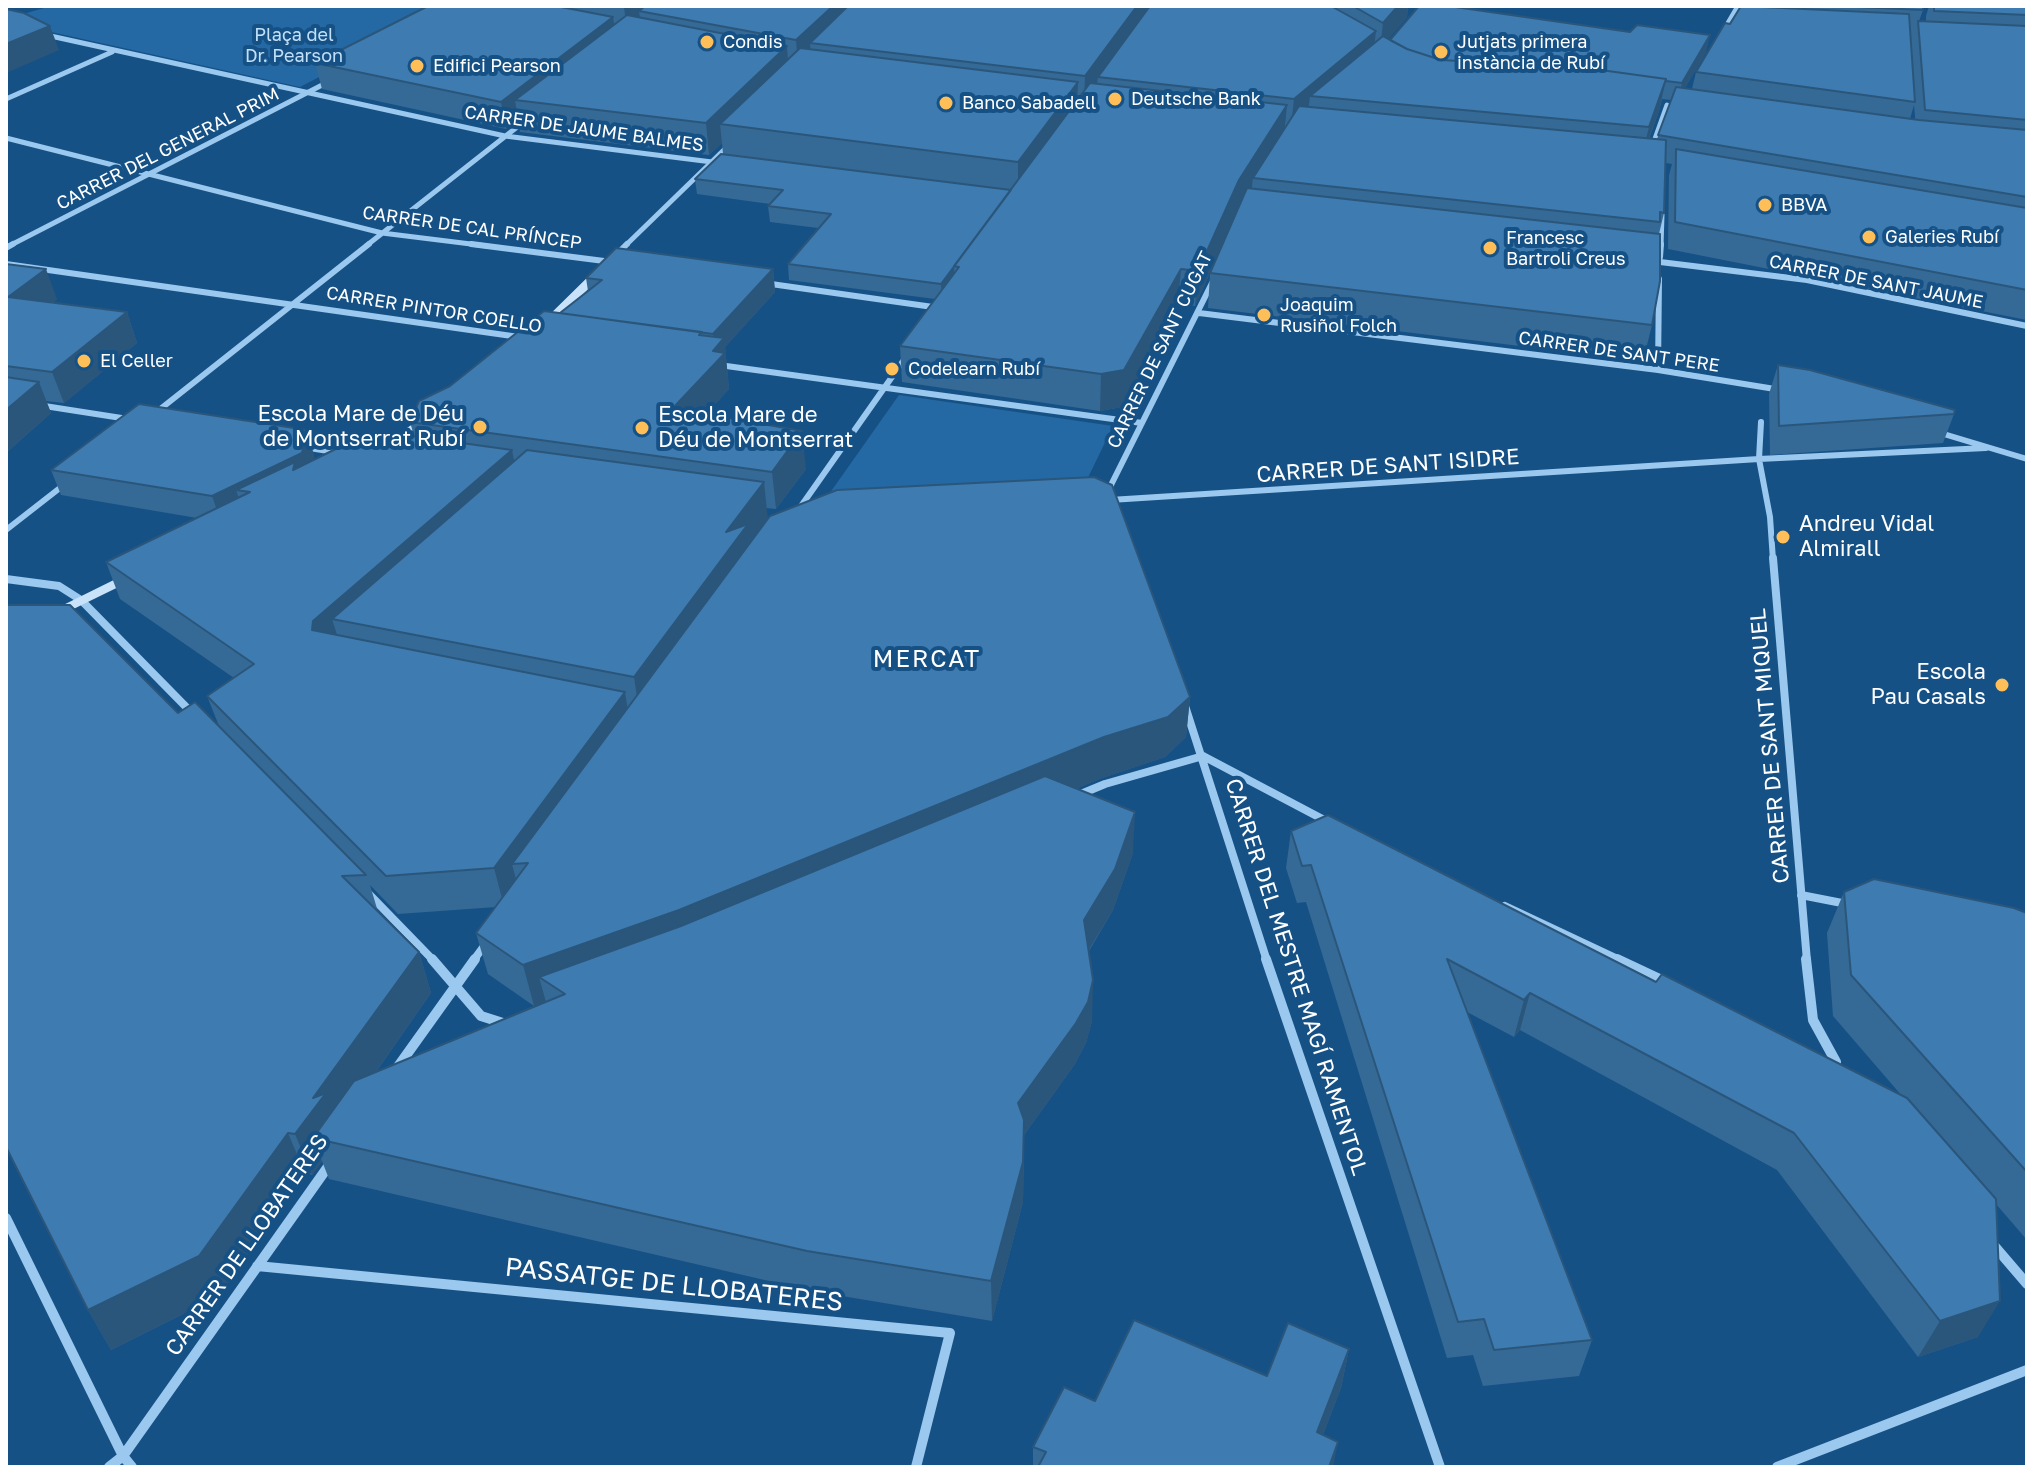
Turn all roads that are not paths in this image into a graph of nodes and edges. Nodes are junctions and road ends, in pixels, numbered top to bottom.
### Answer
1 (1738, 6) edge
2 (1724, 30) junction
3 (1739, 31) edge
4 (34, 32) edge
5 (1716, 43) edge
6 (113, 51) junction
7 (332, 79) edge
8 (305, 94) junction
9 (6, 99) edge
10 (1652, 103) edge
11 (1667, 105) junction
12 (1682, 107) edge
13 (537, 111) edge
14 (505, 136) junction
15 (6, 138) edge
16 (734, 140) edge
17 (1650, 153) edge
18 (712, 162) junction
19 (728, 164) edge
20 (149, 174) junction
21 (1663, 200) edge
22 (382, 233) junction
23 (6, 248) edge
24 (1644, 261) edge
25 (609, 262) junction
26 (1660, 262) junction
27 (6, 264) edge
28 (625, 264) edge
29 (1217, 272) edge
30 (751, 282) edge
31 (950, 296) edge
32 (293, 303) junction
33 (941, 308) junction
34 (1199, 313) junction
35 (933, 319) edge
36 (2027, 326) edge
37 (527, 344) joint
38 (910, 352) edge
39 (717, 364) edge
40 (1658, 370) junction
41 (885, 387) junction
42 (1790, 391) edge
43 (21, 403) edge
44 (445, 407) edge
45 (144, 422) junction
46 (1761, 422) dead end
47 (1142, 423) junction
48 (159, 424) edge
49 (1930, 430) edge
50 (294, 446) edge
51 (1986, 448) junction
52 (354, 455) edge
53 (374, 455) edge
54 (1759, 459) junction
55 (2027, 459) edge
56 (66, 483) edge
57 (1114, 500) junction
58 (1099, 501) edge
59 (1119, 514) edge
60 (808, 517) edge
61 (6, 530) edge
62 (144, 569) edge
63 (6, 579) edge
64 (81, 600) junction
65 (42, 620) edge
66 (1183, 700) edge
67 (202, 723) edge
68 (1203, 756) junction
69 (1061, 802) edge
70 (1341, 828) edge
71 (358, 883) edge
72 (1801, 895) junction
73 (1496, 902) edge
74 (1860, 907) edge
75 (492, 936) edge
76 (456, 985) junction
77 (1680, 989) edge
78 (520, 1020) edge
79 (1821, 1056) edge
80 (1836, 1062) junction
81 (393, 1074) edge
82 (1846, 1074) edge
83 (339, 1150) edge
84 (6, 1218) edge
85 (1987, 1237) edge
86 (257, 1266) junction
87 (2027, 1284) edge
88 (2027, 1370) edge
89 (123, 1456) junction
90 (109, 1467) edge
91 (132, 1467) edge
92 (916, 1467) edge
93 (1440, 1467) edge
94 (1777, 1467) edge

1 - 2 street
2 - 3 street
2 - 5 street
4 - 6 street, CARRER DE JAUME BALMES
6 - 8 street, CARRER DE JAUME BALMES
6 - 9 street
7 - 8 street, CARRER DEL GENERAL PRIM
8 - 14 street, CARRER DE JAUME BALMES
8 - 20 street, CARRER DEL GENERAL PRIM
10 - 11 street
11 - 12 street
11 - 17 street
13 - 14 street
14 - 18 street, CARRER DE JAUME BALMES
14 - 22 street
15 - 20 street, CARRER DE CAL PRÍNCEP
16 - 18 street
18 - 19 street, CARRER DE JAUME BALMES
18 - 25 street
20 - 22 street, CARRER DE CAL PRÍNCEP
20 - 23 street, CARRER DEL GENERAL PRIM
21 - 26 street
22 - 25 street, CARRER DE CAL PRÍNCEP
22 - 32 street
24 - 26 street, CARRER DE SANT JAUME
25 - 28 street, CARRER DE CAL PRÍNCEP
25 - 37 street
26 - 36 street, CARRER DE SANT JAUME
26 - 40 street
27 - 32 street, CARRER PINTOR COELLO
29 - 34 street, CARRER DE SANT CUGAT
30 - 33 street
31 - 33 street
32 - 37 street, CARRER PINTOR COELLO
32 - 45 street
33 - 35 street
34 - 40 street, CARRER DE SANT PERE
34 - 47 street, CARRER DE SANT CUGAT
38 - 41 street
39 - 41 street
40 - 42 street, CARRER DE SANT PERE
41 - 47 street
41 - 60 street
43 - 45 street
44 - 53 street
45 - 48 street
46 - 54 street, CARRER DE SANT MIQUEL
47 - 57 street, CARRER DE SANT CUGAT
49 - 51 street
50 - 52 street
51 - 54 street, CARRER DE SANT ISIDRE
51 - 55 street
54 - 57 street, CARRER DE SANT ISIDRE
54 - 72 street, CARRER DE SANT MIQUEL
56 - 61 street
57 - 58 street, CARRER DE SANT ISIDRE
57 - 59 street
62 - 64 street
63 - 64 street
64 - 65 street
64 - 67 street
66 - 68 street, CARRER DEL MESTRE MAGÍ RAMENTOL
68 - 69 street
68 - 70 street
68 - 93 street, CARRER DEL MESTRE MAGÍ RAMENTOL
71 - 76 street
72 - 74 street
72 - 80 street, CARRER DE SANT MIQUEL
73 - 77 street
75 - 76 street
76 - 78 street
76 - 81 street
79 - 80 street
80 - 82 street, CARRER DE SANT MIQUEL
83 - 86 street, CARRER DE LLOBATERES
84 - 89 street
85 - 87 street
86 - 89 street, CARRER DE LLOBATERES
86 - 92 street, PASSATGE DE LLOBATERES
88 - 94 street
89 - 90 street, CARRER DE LLOBATERES
89 - 91 street

